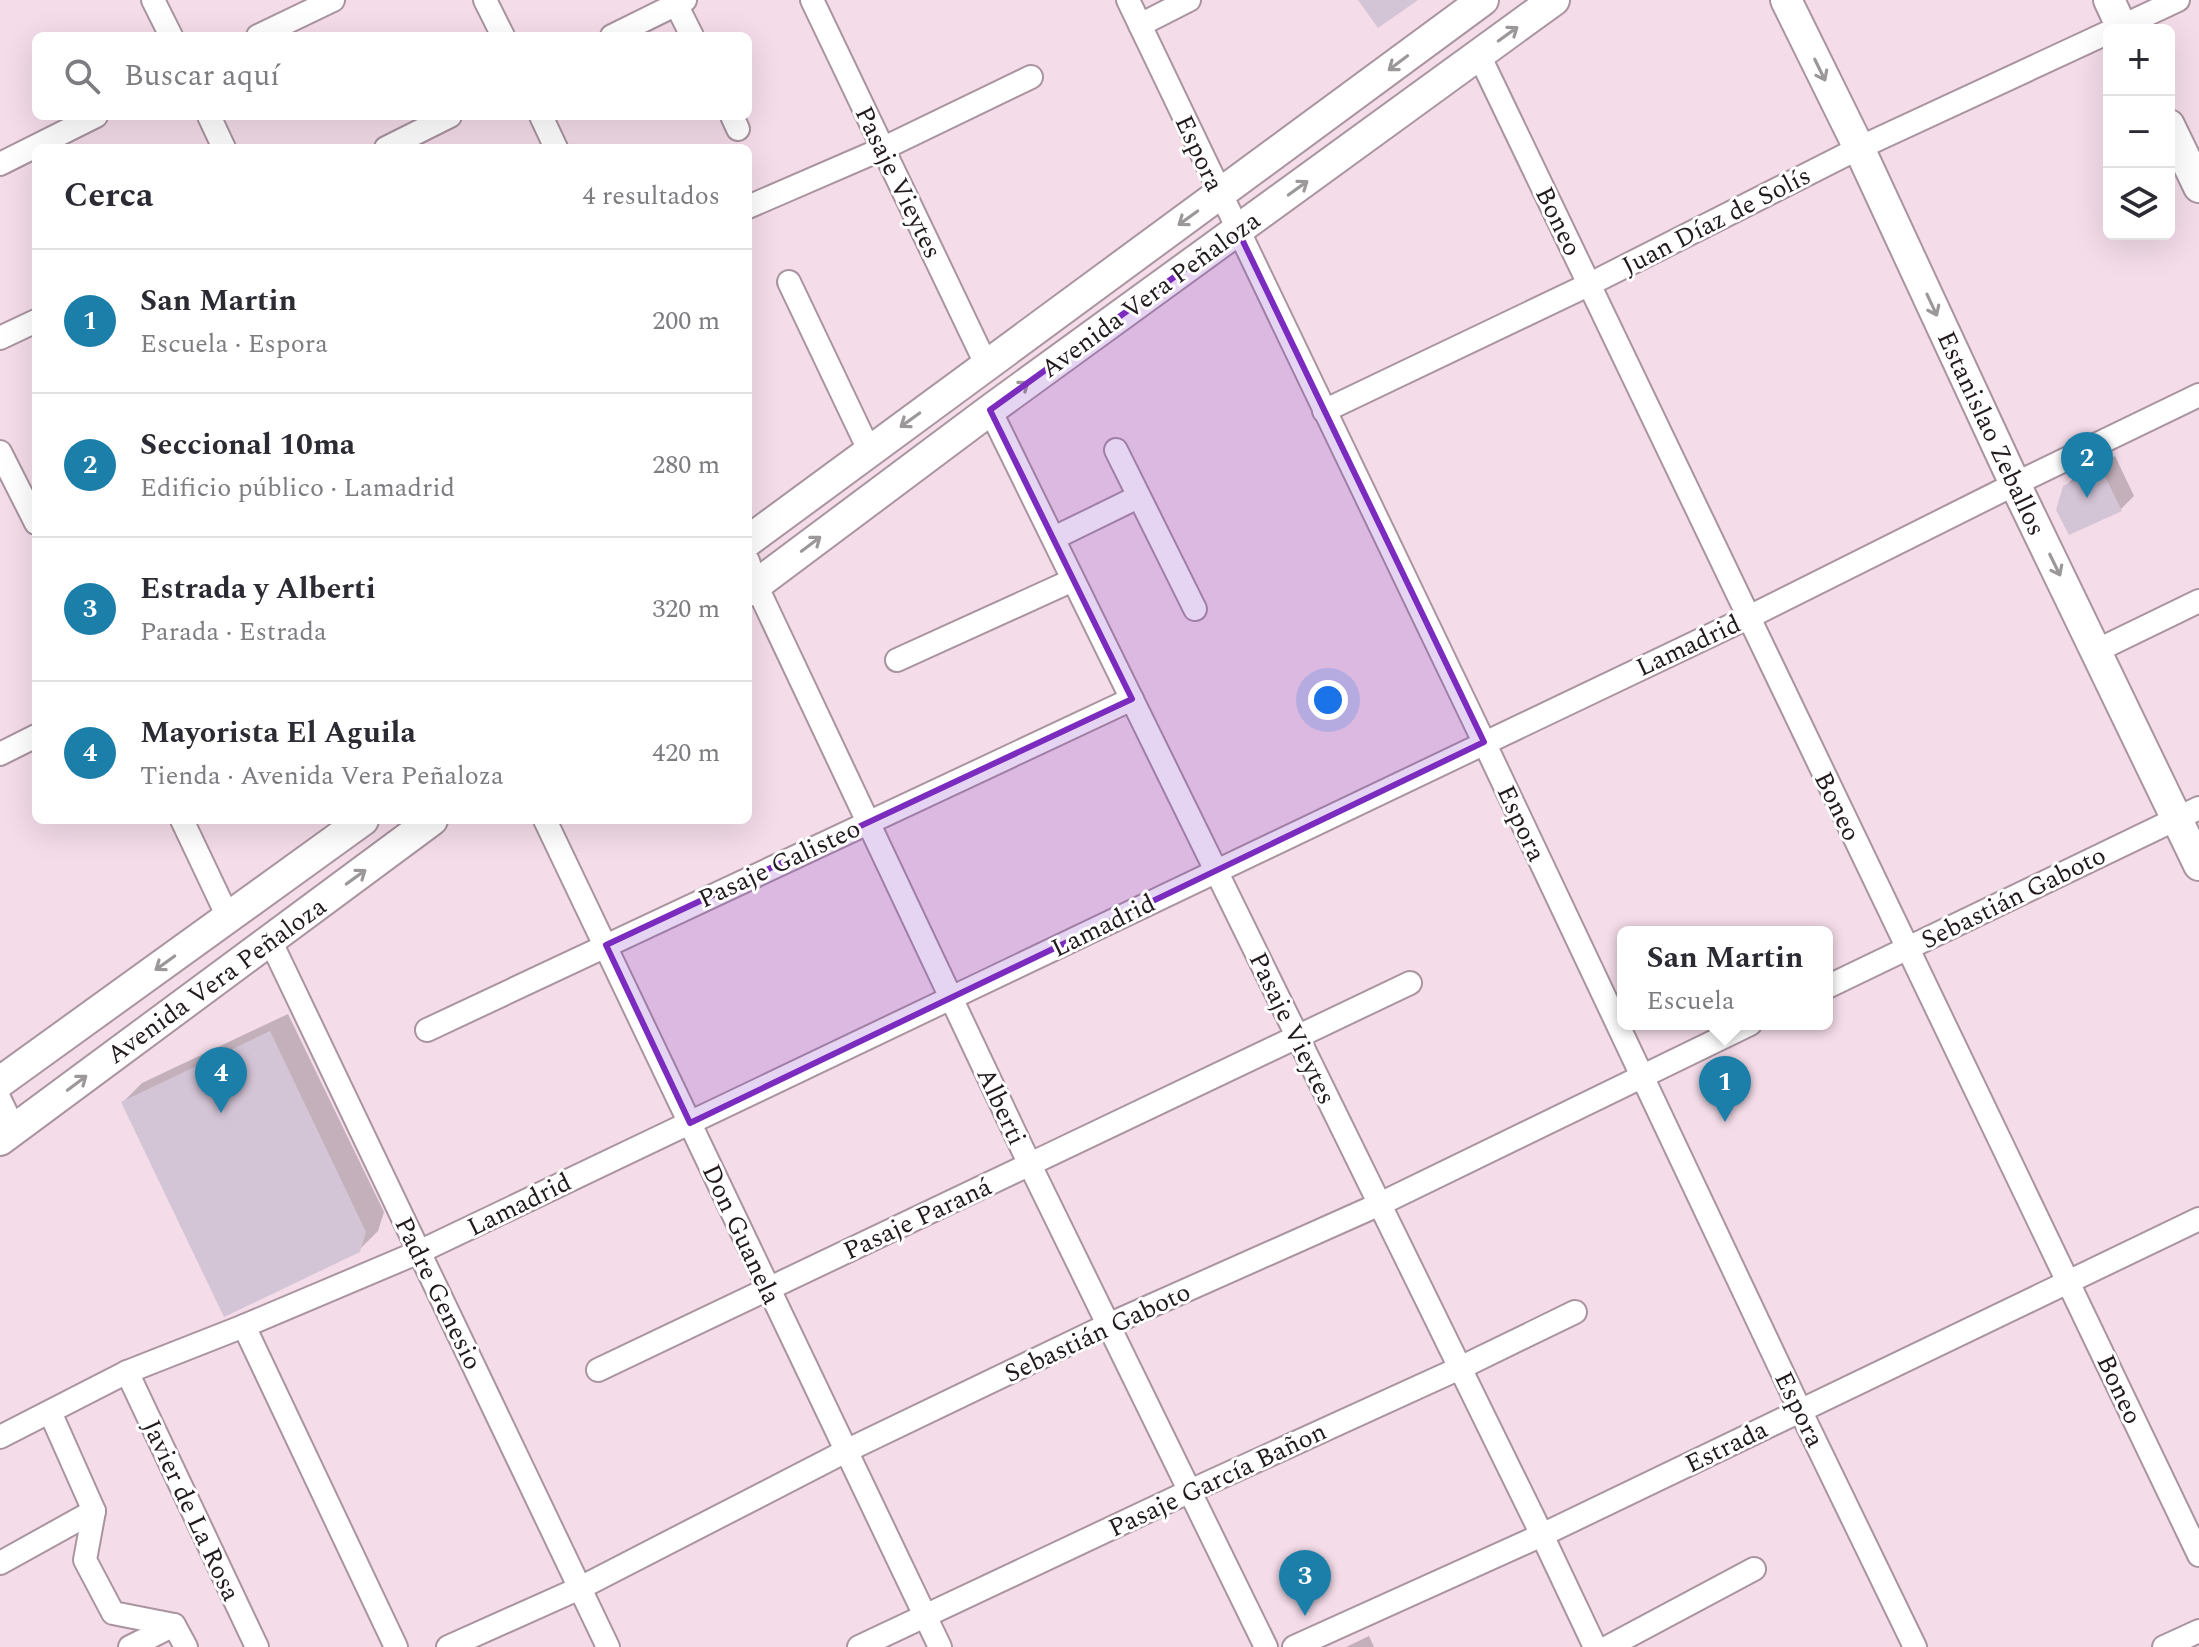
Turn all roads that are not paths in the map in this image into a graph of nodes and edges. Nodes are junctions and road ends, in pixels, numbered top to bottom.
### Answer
1 (153, 0) edge
2 (333, 0) edge
3 (485, 0) edge
4 (812, 0) edge
5 (1128, 0) edge
6 (1189, 0) edge
7 (1483, 0) edge
8 (1554, 0) edge
9 (1786, 0) edge
10 (2178, 0) edge
11 (681, 2) edge
12 (2115, 24) edge
13 (1140, 25) junction
14 (2103, 30) edge
15 (169, 32) edge
16 (266, 32) edge
17 (501, 32) edge
18 (620, 32) edge
19 (691, 32) edge
20 (1479, 55) junction
21 (1031, 77) dead end
22 (88, 120) edge
23 (211, 120) edge
24 (442, 120) edge
25 (543, 120) edge
26 (2175, 137) edge
27 (40, 144) edge
28 (222, 144) edge
29 (394, 144) edge
30 (554, 144) edge
31 (32, 148) edge
32 (1859, 148) junction
33 (882, 149) junction
34 (0, 164) edge
35 (2199, 187) edge
36 (1220, 195) junction
37 (752, 205) edge
38 (1238, 231) junction
39 (789, 282) dead end
40 (1590, 284) junction
41 (32, 323) edge
42 (0, 338) edge
43 (986, 364) junction
44 (2199, 395) edge
45 (990, 410) junction
46 (1324, 411) junction
47 (869, 450) junction
48 (1116, 450) dead end
49 (0, 452) edge
50 (2015, 484) junction
51 (1138, 497) junction
52 (32, 515) edge
53 (752, 538) edge
54 (1054, 538) junction
55 (752, 578) edge
56 (1073, 580) junction
57 (752, 581) edge
58 (2199, 601) edge
59 (1195, 609) dead end
60 (1747, 618) junction
61 (2096, 651) junction
62 (897, 660) dead end
63 (1132, 699) junction
64 (32, 738) edge
65 (1484, 742) junction
66 (0, 754) edge
67 (2188, 813) edge
68 (868, 822) junction
69 (184, 824) edge
70 (357, 824) edge
71 (427, 824) edge
72 (547, 824) edge
73 (2199, 865) edge
74 (1216, 871) junction
75 (228, 917) junction
76 (270, 940) junction
77 (606, 945) junction
78 (1907, 949) junction
79 (1410, 983) dead end
80 (1833, 984) edge
81 (951, 998) junction
82 (1617, 1023) edge
83 (427, 1030) dead end
84 (1620, 1030) edge
85 (1738, 1030) edge
86 (1298, 1037) junction
87 (1642, 1076) junction
88 (0, 1082) edge
89 (0, 1100) edge
90 (690, 1123) junction
91 (7, 1135) edge
92 (1030, 1165) junction
93 (1380, 1204) junction
94 (2199, 1219) edge
95 (419, 1252) junction
96 (2070, 1283) junction
97 (768, 1289) junction
98 (1575, 1312) dead end
99 (1108, 1325) junction
100 (244, 1326) junction
101 (1460, 1368) junction
102 (598, 1370) dead end
103 (127, 1372) junction
104 (1800, 1410) junction
105 (50, 1412) junction
106 (0, 1437) edge
107 (848, 1450) junction
108 (1188, 1492) junction
109 (94, 1511) junction
110 (1542, 1535) junction
111 (2199, 1555) edge
112 (0, 1563) edge
113 (1754, 1569) dead end
114 (580, 1588) junction
115 (926, 1616) junction
116 (174, 1625) junction
117 (2199, 1631) edge
118 (130, 1647) edge
119 (186, 1647) edge
120 (257, 1647) edge
121 (396, 1647) edge
122 (448, 1647) edge
123 (608, 1647) edge
124 (859, 1647) edge
125 (940, 1647) edge
126 (1266, 1647) edge
127 (1294, 1647) edge
128 (1595, 1647) edge
129 (1608, 1647) edge
130 (1915, 1647) edge
131 (2164, 1647) edge

1 - 15 street
2 - 16 street
3 - 17 street
4 - 33 street, Pasaje Vieytes
5 - 13 street, Espora
6 - 13 street
7 -> 36 main road, Avenida Vera Peñaloza
20 -> 8 main road, Avenida Vera Peñaloza
9 -> 32 main road, Estanislao Zeballos
10 - 12 street, Juan Díaz de Solís
11 - 18 street
11 - 19 street
13 - 36 street, Espora
14 - 32 street, Juan Díaz de Solís
38 -> 20 main road, Avenida Vera Peñaloza
20 - 40 street, Boneo
21 - 33 street
22 - 27 street
23 - 28 street
24 - 29 street
25 - 30 street
26 - 35 main road
31 - 34 street
32 - 40 street, Juan Díaz de Solís
32 -> 50 main road, Estanislao Zeballos
33 - 37 street
33 - 43 street, Pasaje Vieytes
36 - 38 street, Espora
36 -> 43 main road, Avenida Vera Peñaloza
45 -> 38 main road, Avenida Vera Peñaloza
38 - 46 street, Espora
39 - 47 street
40 - 46 street, Juan Díaz de Solís
40 - 60 street, Boneo
41 - 42 street
43 -> 47 main road, Avenida Vera Peñaloza
44 - 50 street, Lamadrid
45 - 54 street, Pasaje Vieytes
55 -> 45 main road, Avenida Vera Peñaloza
46 - 65 street, Espora
47 - 53 main road, Avenida Vera Peñaloza
48 - 51 street
49 - 52 street
50 - 60 street, Lamadrid
50 -> 61 main road, Estanislao Zeballos
51 - 54 street
51 - 59 street
54 - 56 street, Pasaje Vieytes
56 - 62 street
56 - 63 street, Pasaje Vieytes
57 - 68 street, Alberti
58 - 61 street
60 - 65 street, Lamadrid
60 - 78 street, Boneo
61 - 67 main road, Estanislao Zeballos
63 - 68 street, Pasaje Galisteo
63 - 74 street, Pasaje Vieytes
64 - 66 street
65 - 74 street, Lamadrid
65 - 82 street, Espora
67 - 73 main road, Estanislao Zeballos
67 - 78 street, Sebastián Gaboto
68 - 77 street, Pasaje Galisteo
68 - 81 street, Alberti
69 - 75 street
70 - 75 main road, Avenida Vera Peñaloza
76 -> 71 main road, Avenida Vera Peñaloza
72 - 77 street, Don Guanela
74 - 81 street, Lamadrid
74 - 86 street, Pasaje Vieytes
75 -> 88 main road, Avenida Vera Peñaloza
91 -> 76 main road, Avenida Vera Peñaloza
76 - 95 street, Padre Genesio
77 - 83 street, Pasaje Galisteo
77 - 90 street, Don Guanela
78 - 80 street, Sebastián Gaboto
78 - 96 street, Boneo
79 - 86 street, Pasaje Paraná
81 - 90 street, Lamadrid
81 - 92 street, Alberti
84 - 87 street, Espora
85 - 87 street, Sebastián Gaboto
86 - 92 street, Pasaje Paraná
86 - 93 street, Pasaje Vieytes
87 - 93 street, Sebastián Gaboto
87 - 104 street, Espora
89 - 91 street
90 - 95 street, Lamadrid
90 - 97 street, Don Guanela
92 - 97 street, Pasaje Paraná
92 - 99 street, Alberti
93 - 99 street, Sebastián Gaboto
93 - 101 street, Pasaje Vieytes
94 - 96 street, Estrada
95 - 100 street, Lamadrid
95 - 114 street, Padre Genesio
96 - 104 street, Estrada
96 - 111 street, Boneo
97 - 102 street, Pasaje Paraná
97 - 107 street, Don Guanela
98 - 101 street, Pasaje García Bañon
99 - 107 street, Sebastián Gaboto
99 - 108 street, Alberti
100 - 103 street, Lamadrid
100 - 121 street
101 - 108 street, Pasaje García Bañon
101 - 110 street, Pasaje Vieytes
103 - 105 street, Lamadrid
103 - 120 street, Javier de La Rosa
104 - 110 street, Estrada
104 - 130 street, Espora
105 - 106 street, Lamadrid
105 - 109 street
107 - 114 street, Sebastián Gaboto
107 - 115 street, Don Guanela
108 - 115 street, Pasaje García Bañon
108 - 126 street, Alberti
109 - 112 street
109 - 116 street
110 - 127 street, Estrada
110 - 128 street, Pasaje Vieytes
113 - 129 street
114 - 122 street, Sebastián Gaboto
114 - 123 street, Padre Genesio
115 - 124 street, Pasaje García Bañon
115 - 125 street, Don Guanela
116 - 118 street
116 - 119 street
117 - 131 street

